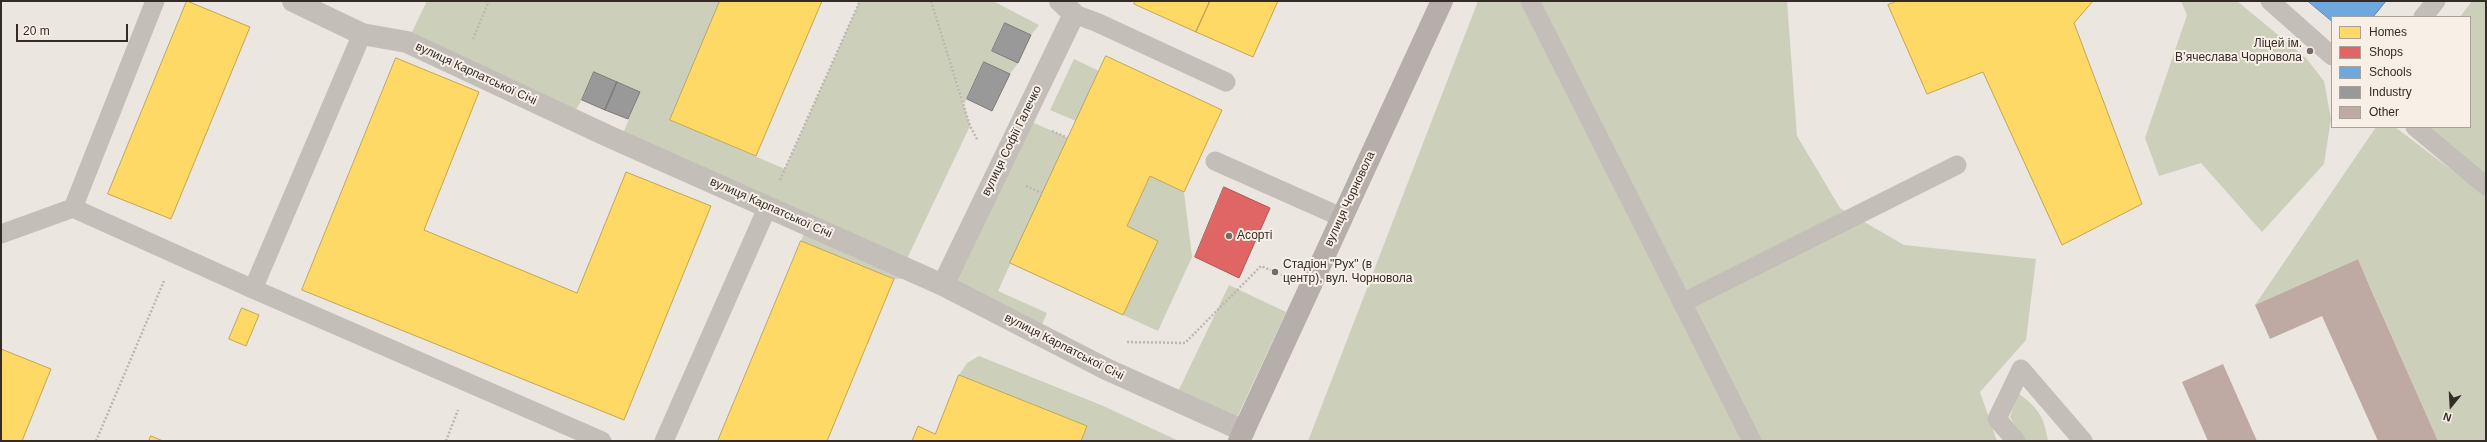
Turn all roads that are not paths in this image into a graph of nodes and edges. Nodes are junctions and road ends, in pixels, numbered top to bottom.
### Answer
1 (155, 1) edge
2 (293, 1) edge
3 (1442, 1) edge
4 (1530, 1) edge
5 (2270, 1) edge
6 (2436, 1) edge
7 (1067, 8) edge
8 (2424, 16) edge
9 (362, 34) junction
10 (2331, 55) edge
11 (1226, 82) dead end
12 (2416, 128) edge
13 (1215, 161) dead end
14 (1957, 165) dead end
15 (2486, 186) edge
16 (768, 206) junction
17 (73, 208) junction
18 (1341, 217) junction
19 (1, 234) edge
20 (943, 285) junction
21 (253, 289) junction
22 (1682, 303) junction
23 (1242, 436) edge
24 (602, 441) edge
25 (664, 441) edge
26 (1752, 441) edge
27 (2016, 441) edge
28 (2083, 441) edge

1 - 17 lane
2 - 9 street, вулиця Карпатської Січі
3 - 18 main road, вулиця Чорновола
4 - 22 lane
5 - 10 lane
6 - 8 lane
7 - 11 lane
7 - 20 street, вулиця Софії Галечко
9 - 16 street, вулиця Карпатської Січі
9 - 21 lane
12 - 15 lane
13 - 18 lane
14 - 22 lane
16 - 20 street, вулиця Карпатської Січі
16 - 25 lane
17 - 19 lane
17 - 21 lane
18 - 23 main road, вулиця Чорновола
20 - 23 street, вулиця Карпатської Січі
21 - 24 lane
22 - 26 lane
27 - 28 lane

